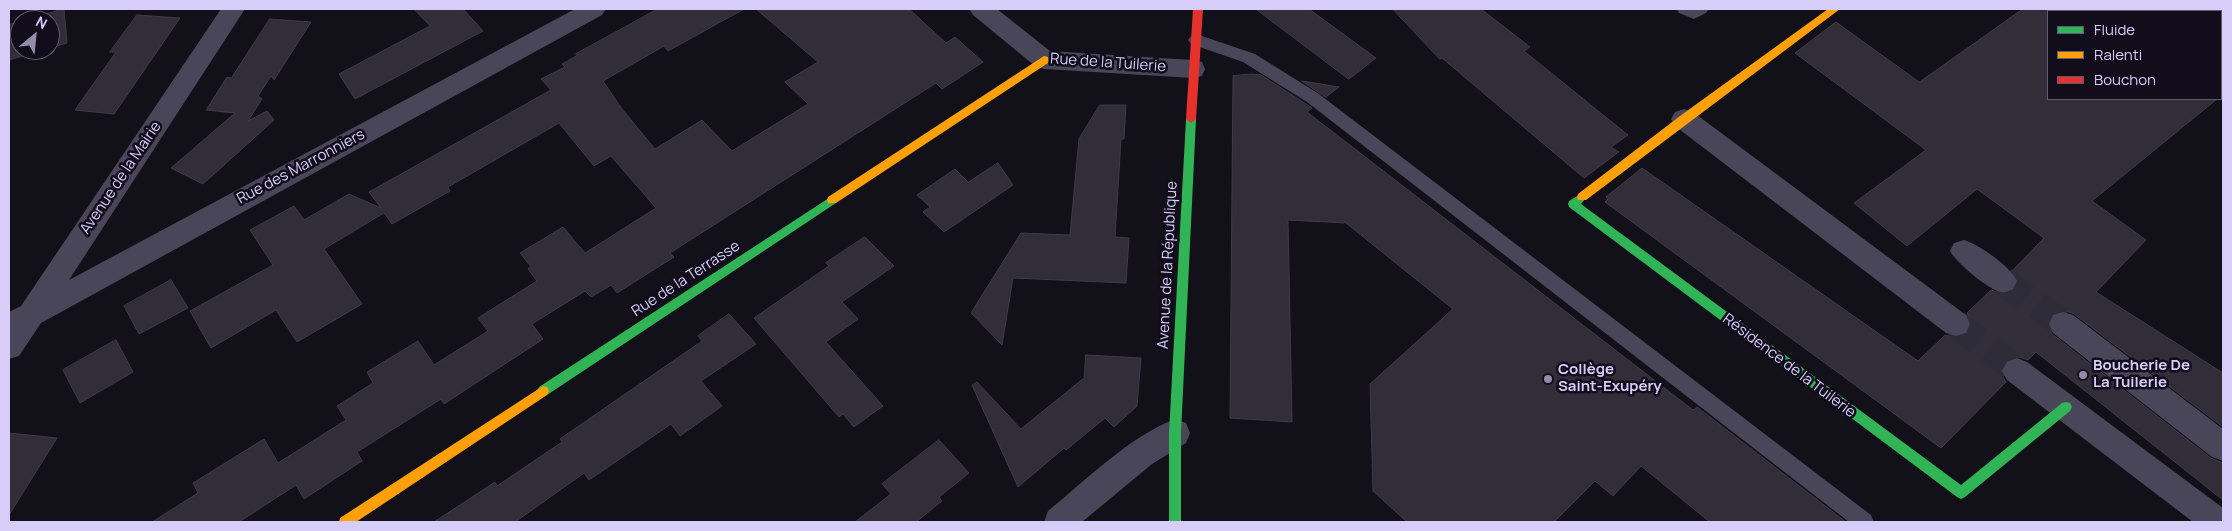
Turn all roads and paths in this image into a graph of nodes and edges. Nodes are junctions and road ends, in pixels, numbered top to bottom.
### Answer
1 (233, 9) edge
2 (594, 9) edge
3 (981, 9) edge
4 (1198, 9) edge
5 (1684, 9) edge
6 (1701, 9) edge
7 (1835, 9) edge
8 (1196, 40) junction
9 (1044, 60) junction
10 (1193, 69) junction
11 (1684, 119) junction
12 (1964, 251) dead end
13 (2003, 280) tunnel mouth
14 (19, 320) edge
15 (1956, 324) tunnel mouth
16 (2063, 324) tunnel mouth
17 (9, 347) edge
18 (2017, 371) tunnel mouth
19 (2066, 407) junction
20 (1176, 433) junction
21 (2223, 447) edge
22 (345, 522) edge
23 (1059, 522) edge
24 (1175, 522) edge
25 (1864, 522) edge
26 (2217, 522) edge

1 - 14 street, Avenue de la Mairie
2 - 14 street, Rue des Marronniers
3 - 9 street, Rue de la Tuilerie
4 - 8 street, Avenue de la République
5 - 6 lane
7 - 11 street, Résidence de la Tuilerie
8 - 10 street, Avenue de la République
8 - 25 lane
9 - 10 street, Rue de la Tuilerie
9 - 22 street, Rue de la Terrasse
10 - 20 street, Avenue de la République
11 - 15 street
11 - 19 street, Résidence de la Tuilerie
12 - 13 street
14 - 17 street, Avenue de la Mairie
16 - 21 street
18 - 19 street
19 - 26 street
20 - 23 street
20 - 24 street, Avenue de la République

